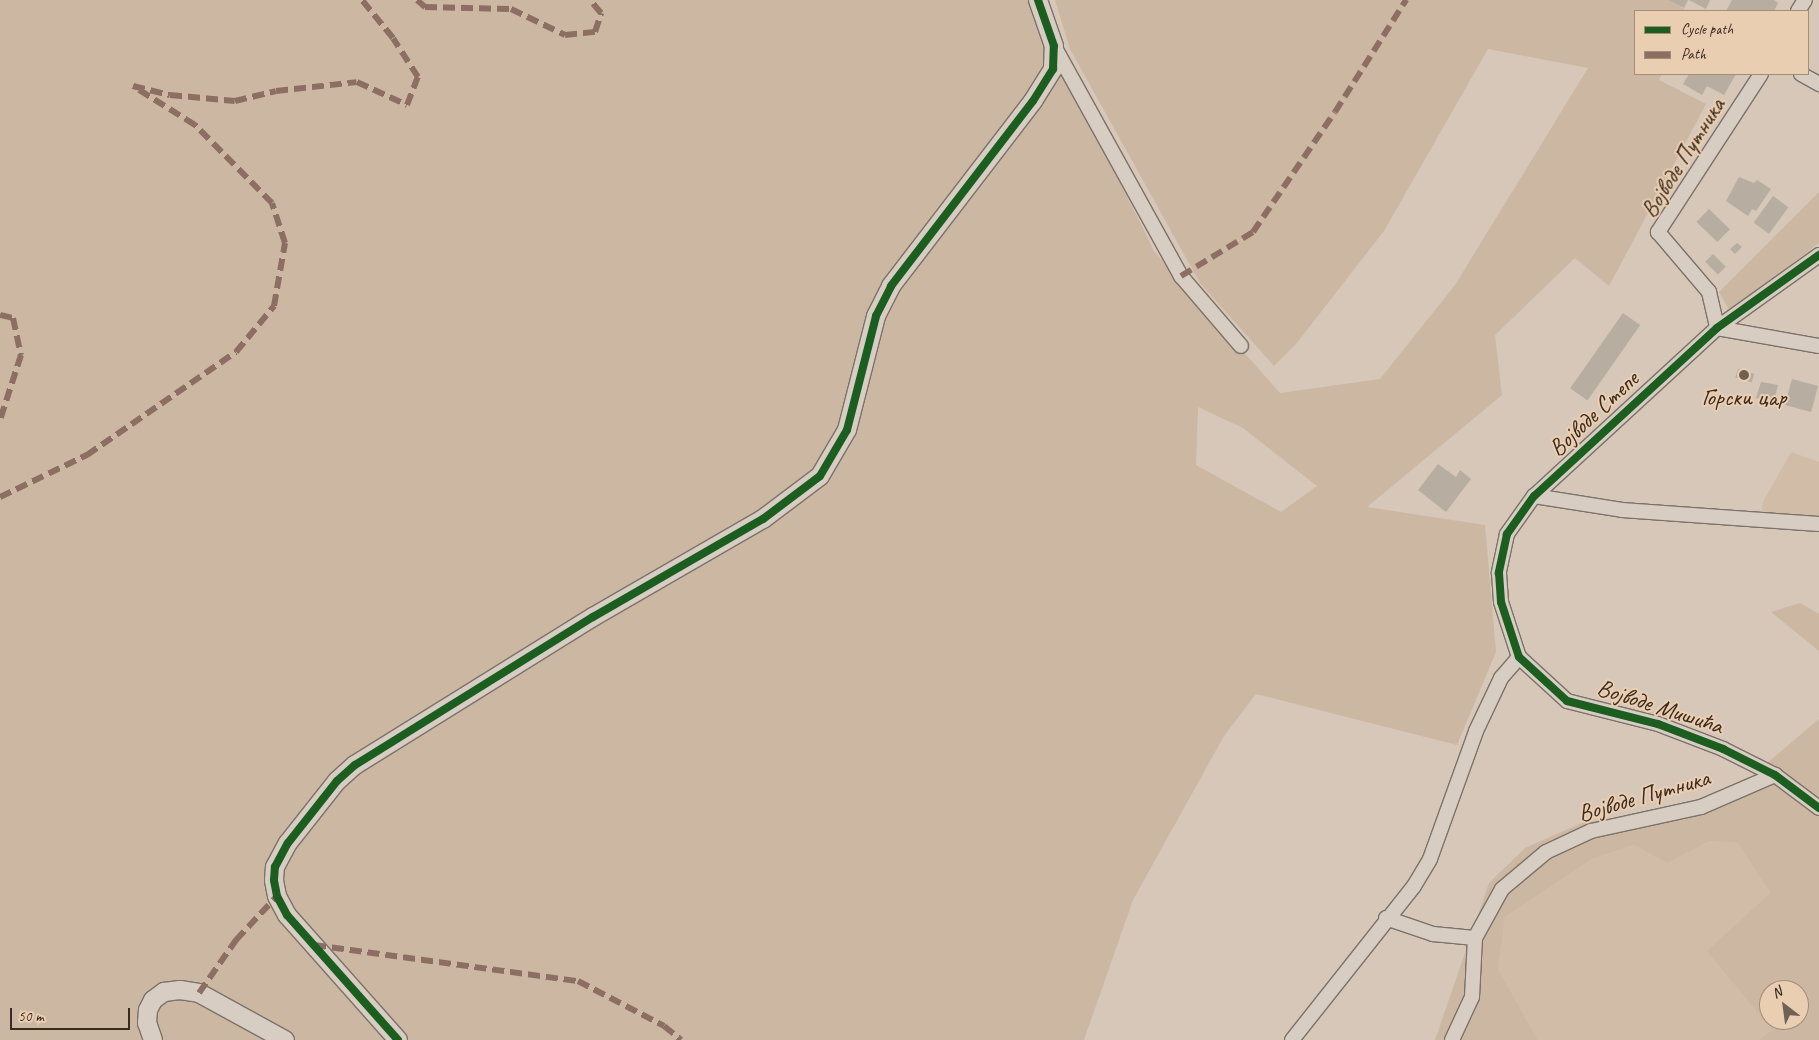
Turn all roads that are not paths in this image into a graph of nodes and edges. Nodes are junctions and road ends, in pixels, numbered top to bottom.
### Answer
1 (1038, 0) edge
2 (1054, 46) junction
3 (1760, 75) edge
4 (1803, 75) edge
5 (1819, 84) edge
6 (1819, 255) edge
7 (1717, 328) junction
8 (1241, 346) dead end
9 (1819, 346) edge
10 (1534, 496) junction
11 (1819, 524) edge
12 (1519, 657) junction
13 (1775, 775) junction
14 (1819, 808) edge
15 (1386, 918) junction
16 (1475, 938) junction
17 (153, 1040) edge
18 (285, 1040) edge
19 (398, 1040) edge
20 (1292, 1040) edge
21 (1452, 1040) edge

1 - 2 street
2 - 8 street
2 - 19 street
3 - 7 street, Војводе Путника
4 - 5 street
6 - 7 street, Војводе Степе
7 - 9 street
7 - 10 street, Војводе Степе
10 - 11 street
10 - 12 street, Војводе Степе
12 - 13 street, Војводе Мишића
12 - 15 street
13 - 14 street, Војводе Мишића
13 - 16 street, Војводе Путника
15 - 16 street
15 - 20 street
16 - 21 street, Војводе Путника
17 - 18 street

